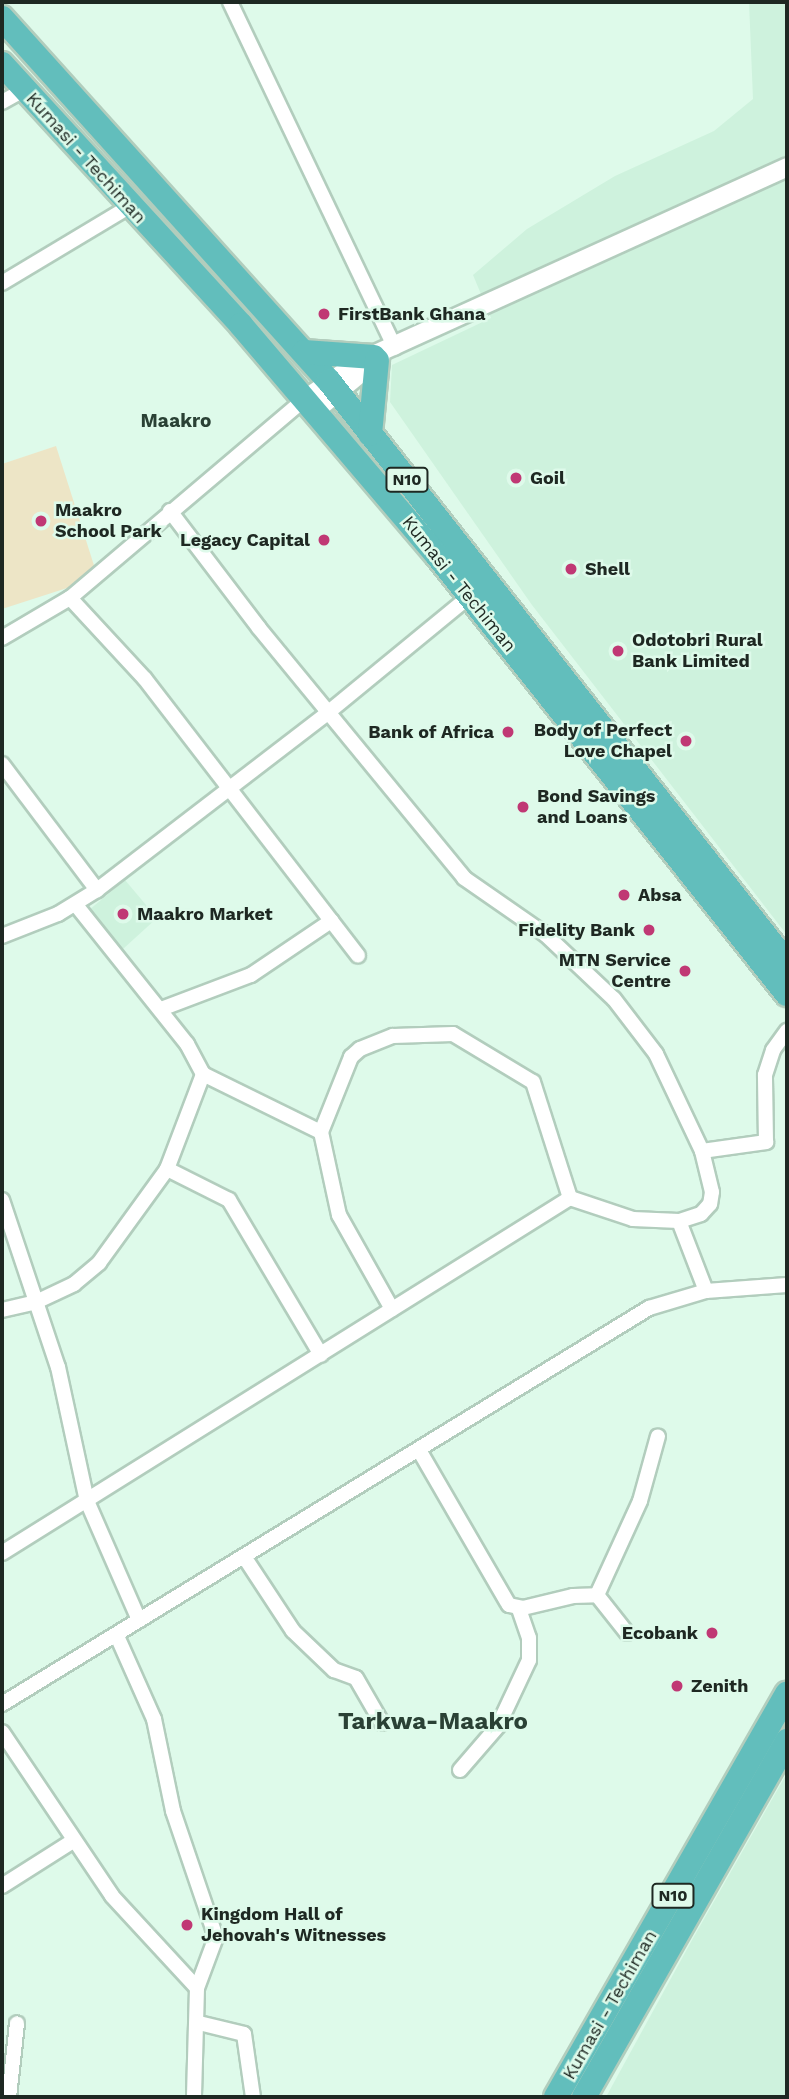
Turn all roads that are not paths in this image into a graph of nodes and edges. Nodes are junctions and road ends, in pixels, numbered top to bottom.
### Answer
1 (230, 2) edge
2 (2, 18) edge
3 (2, 64) edge
4 (25, 89) junction
5 (2, 102) edge
6 (787, 167) edge
7 (130, 206) junction
8 (2, 283) edge
9 (304, 352) junction
10 (382, 355) junction
11 (333, 386) junction
12 (310, 405) junction
13 (370, 433) junction
14 (170, 511) junction
15 (470, 596) junction
16 (70, 598) junction
17 (2, 638) edge
18 (330, 711) junction
19 (2, 764) edge
20 (228, 789) junction
21 (97, 890) junction
22 (76, 905) junction
23 (331, 921) junction
24 (2, 936) edge
25 (358, 956) dead end
26 (787, 963) edge
27 (787, 994) edge
28 (161, 1009) junction
29 (787, 1031) edge
30 (203, 1074) junction
31 (321, 1132) junction
32 (702, 1151) junction
33 (167, 1169) junction
34 (570, 1198) junction
35 (2, 1200) edge
36 (679, 1221) junction
37 (787, 1285) edge
38 (706, 1291) junction
39 (36, 1302) junction
40 (392, 1309) junction
41 (2, 1310) edge
42 (321, 1355) junction
43 (658, 1436) dead end
44 (419, 1450) junction
45 (88, 1502) junction
46 (2, 1553) edge
47 (245, 1558) junction
48 (597, 1595) junction
49 (519, 1609) junction
50 (139, 1620) junction
51 (627, 1633) dead end
52 (117, 1636) junction
53 (787, 1693) edge
54 (2, 1704) edge
55 (382, 1723) dead end
56 (2, 1732) edge
57 (787, 1741) edge
58 (460, 1770) dead end
59 (74, 1841) junction
60 (2, 1886) edge
61 (197, 1988) junction
62 (18, 2023) dead end
63 (199, 2023) junction
64 (9, 2097) edge
65 (194, 2097) edge
66 (253, 2097) edge
67 (556, 2097) edge
68 (584, 2097) edge

1 - 10 street
2 - 9 highway, N10
3 - 4 highway, Kumasi - Techiman / N10
4 - 5 street
4 - 7 highway, Kumasi - Techiman / N10
6 - 10 street
7 - 8 street
7 - 12 highway, Kumasi - Techiman / N10
9 - 10 highway
9 - 11 highway, N10
10 - 11 street
10 - 13 highway
11 - 12 street
11 - 13 highway, N10
12 - 14 street
12 - 15 highway, Kumasi - Techiman / N10
13 - 26 highway, N10
14 - 16 street
14 - 18 street
15 - 18 street
15 - 27 highway, Kumasi - Techiman / N10
16 - 17 street
16 - 20 street
18 - 20 street
18 - 32 street
19 - 21 street
20 - 21 street
20 - 23 street
21 - 22 street
22 - 24 street
22 - 28 street
23 - 25 street
23 - 28 street
28 - 30 street
29 - 32 street
30 - 31 street
30 - 33 street
31 - 34 street
31 - 40 street
32 - 36 street
33 - 39 street
33 - 42 street
34 - 36 street
34 - 40 street
35 - 39 street
36 - 38 street
37 - 38 street
38 - 44 street
39 - 41 street
39 - 45 street
40 - 42 street
42 - 45 street
43 - 48 street
44 - 47 street
44 - 49 street
45 - 46 street
45 - 50 street
47 - 50 street
47 - 55 street
48 - 49 street
48 - 51 street
49 - 58 street
50 - 52 street
52 - 54 street
52 - 61 street
53 - 67 highway, Kumasi - Techiman / N10
56 - 59 street
57 - 68 highway, N10
59 - 60 street
59 - 61 street
61 - 63 street
62 - 64 street
63 - 65 street
63 - 66 street

